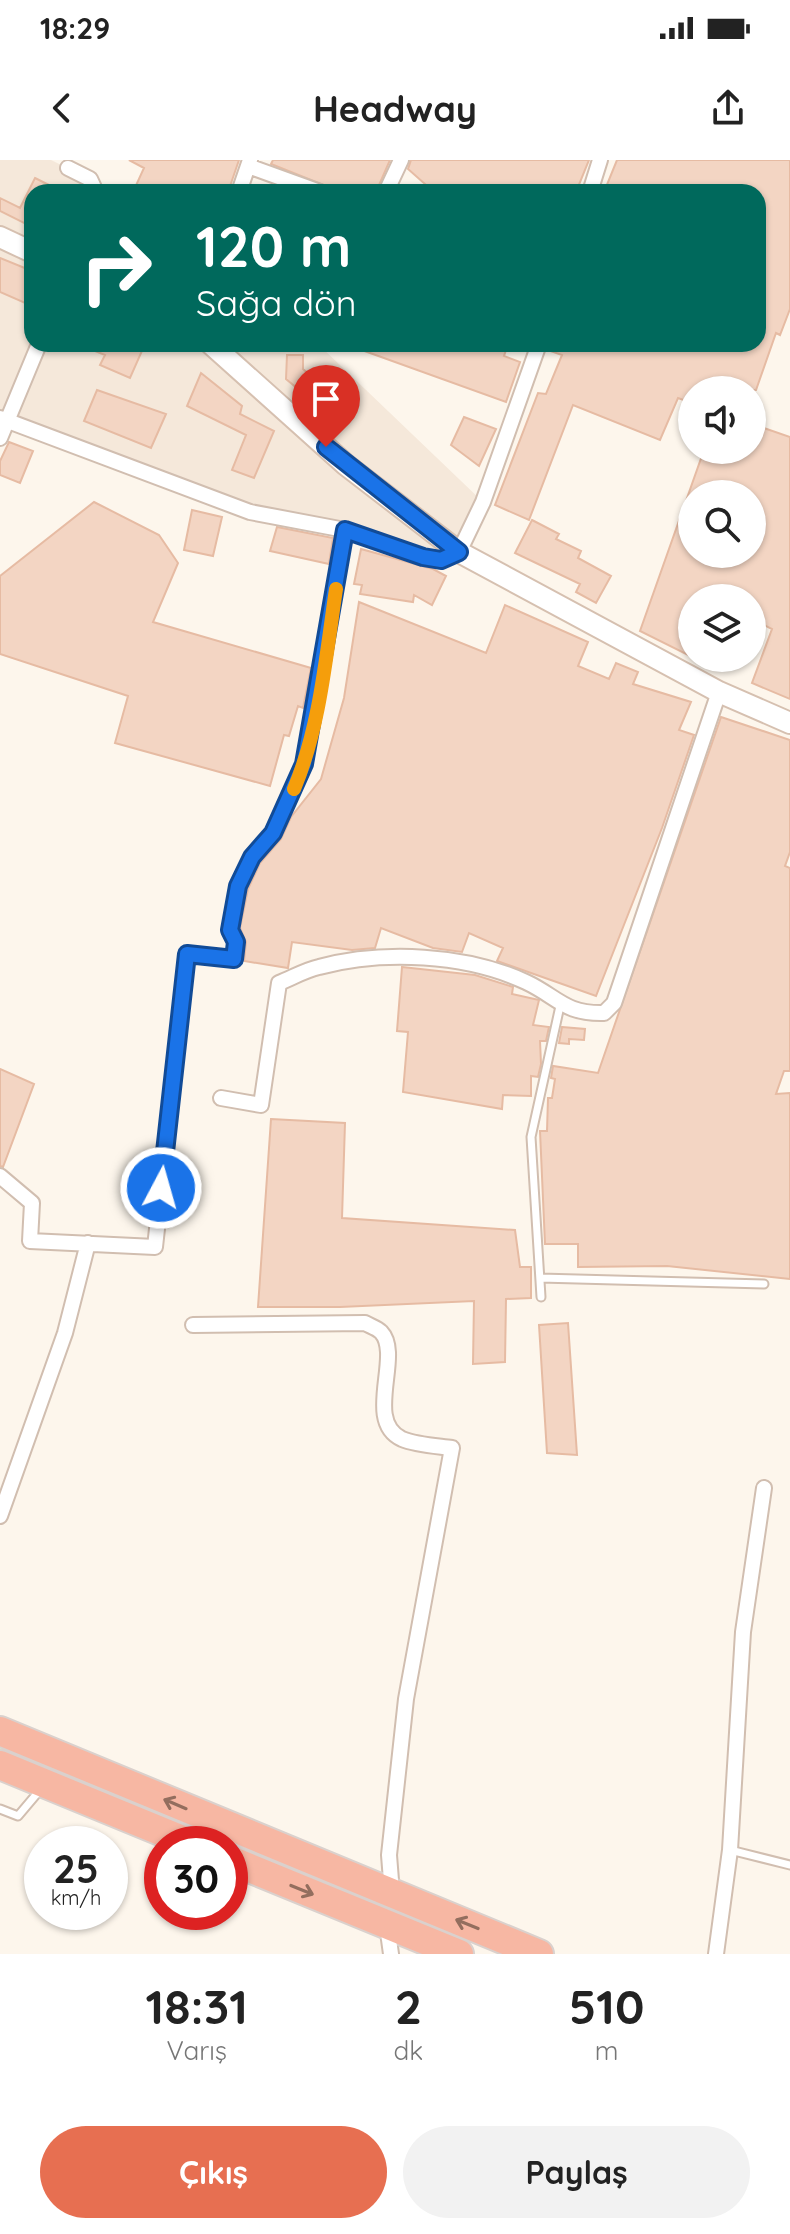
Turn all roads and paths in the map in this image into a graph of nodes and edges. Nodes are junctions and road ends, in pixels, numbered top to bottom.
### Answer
1 (401, 160) edge
2 (600, 160) edge
3 (249, 163) edge
4 (68, 168) dead end
5 (92, 184) edge
6 (242, 184) edge
7 (300, 184) edge
8 (390, 184) edge
9 (592, 184) edge
10 (0, 237) edge
11 (24, 248) edge
12 (35, 352) edge
13 (220, 352) edge
14 (536, 352) edge
15 (3, 419) edge
16 (0, 438) edge
17 (345, 530) junction
18 (459, 552) junction
19 (719, 692) junction
20 (790, 723) edge
21 (560, 1006) junction
22 (221, 1098) dead end
23 (0, 1176) edge
24 (88, 1243) junction
25 (540, 1278) junction
26 (764, 1284) dead end
27 (541, 1297) dead end
28 (193, 1325) dead end
29 (764, 1488) dead end
30 (0, 1516) edge
31 (0, 1731) edge
32 (0, 1765) edge
33 (46, 1784) junction
34 (0, 1809) edge
35 (148, 1826) edge
36 (730, 1850) junction
37 (790, 1865) edge
38 (248, 1867) edge
39 (392, 1894) junction
40 (387, 1925) junction
41 (391, 1954) edge
42 (459, 1954) edge
43 (539, 1954) edge
44 (716, 1954) edge

1 - 8 street
2 - 9 street
3 - 6 street
3 - 7 street
4 - 5 street
10 - 11 street
12 - 15 street
13 - 18 street
14 - 18 street
15 - 16 street
15 - 17 street
17 - 18 street
17 - 24 street
18 - 19 street
19 - 20 street
19 - 21 street
21 - 22 street
21 - 25 lane
23 - 24 street
24 - 30 street
25 - 26 lane
25 - 27 lane
28 - 39 street
29 - 36 street
39 -> 31 highway
32 - 33 highway
33 - 34 lane
33 - 35 highway
36 - 37 lane
36 - 44 street
38 -> 40 highway
43 -> 39 highway
40 - 41 street
40 - 42 highway

